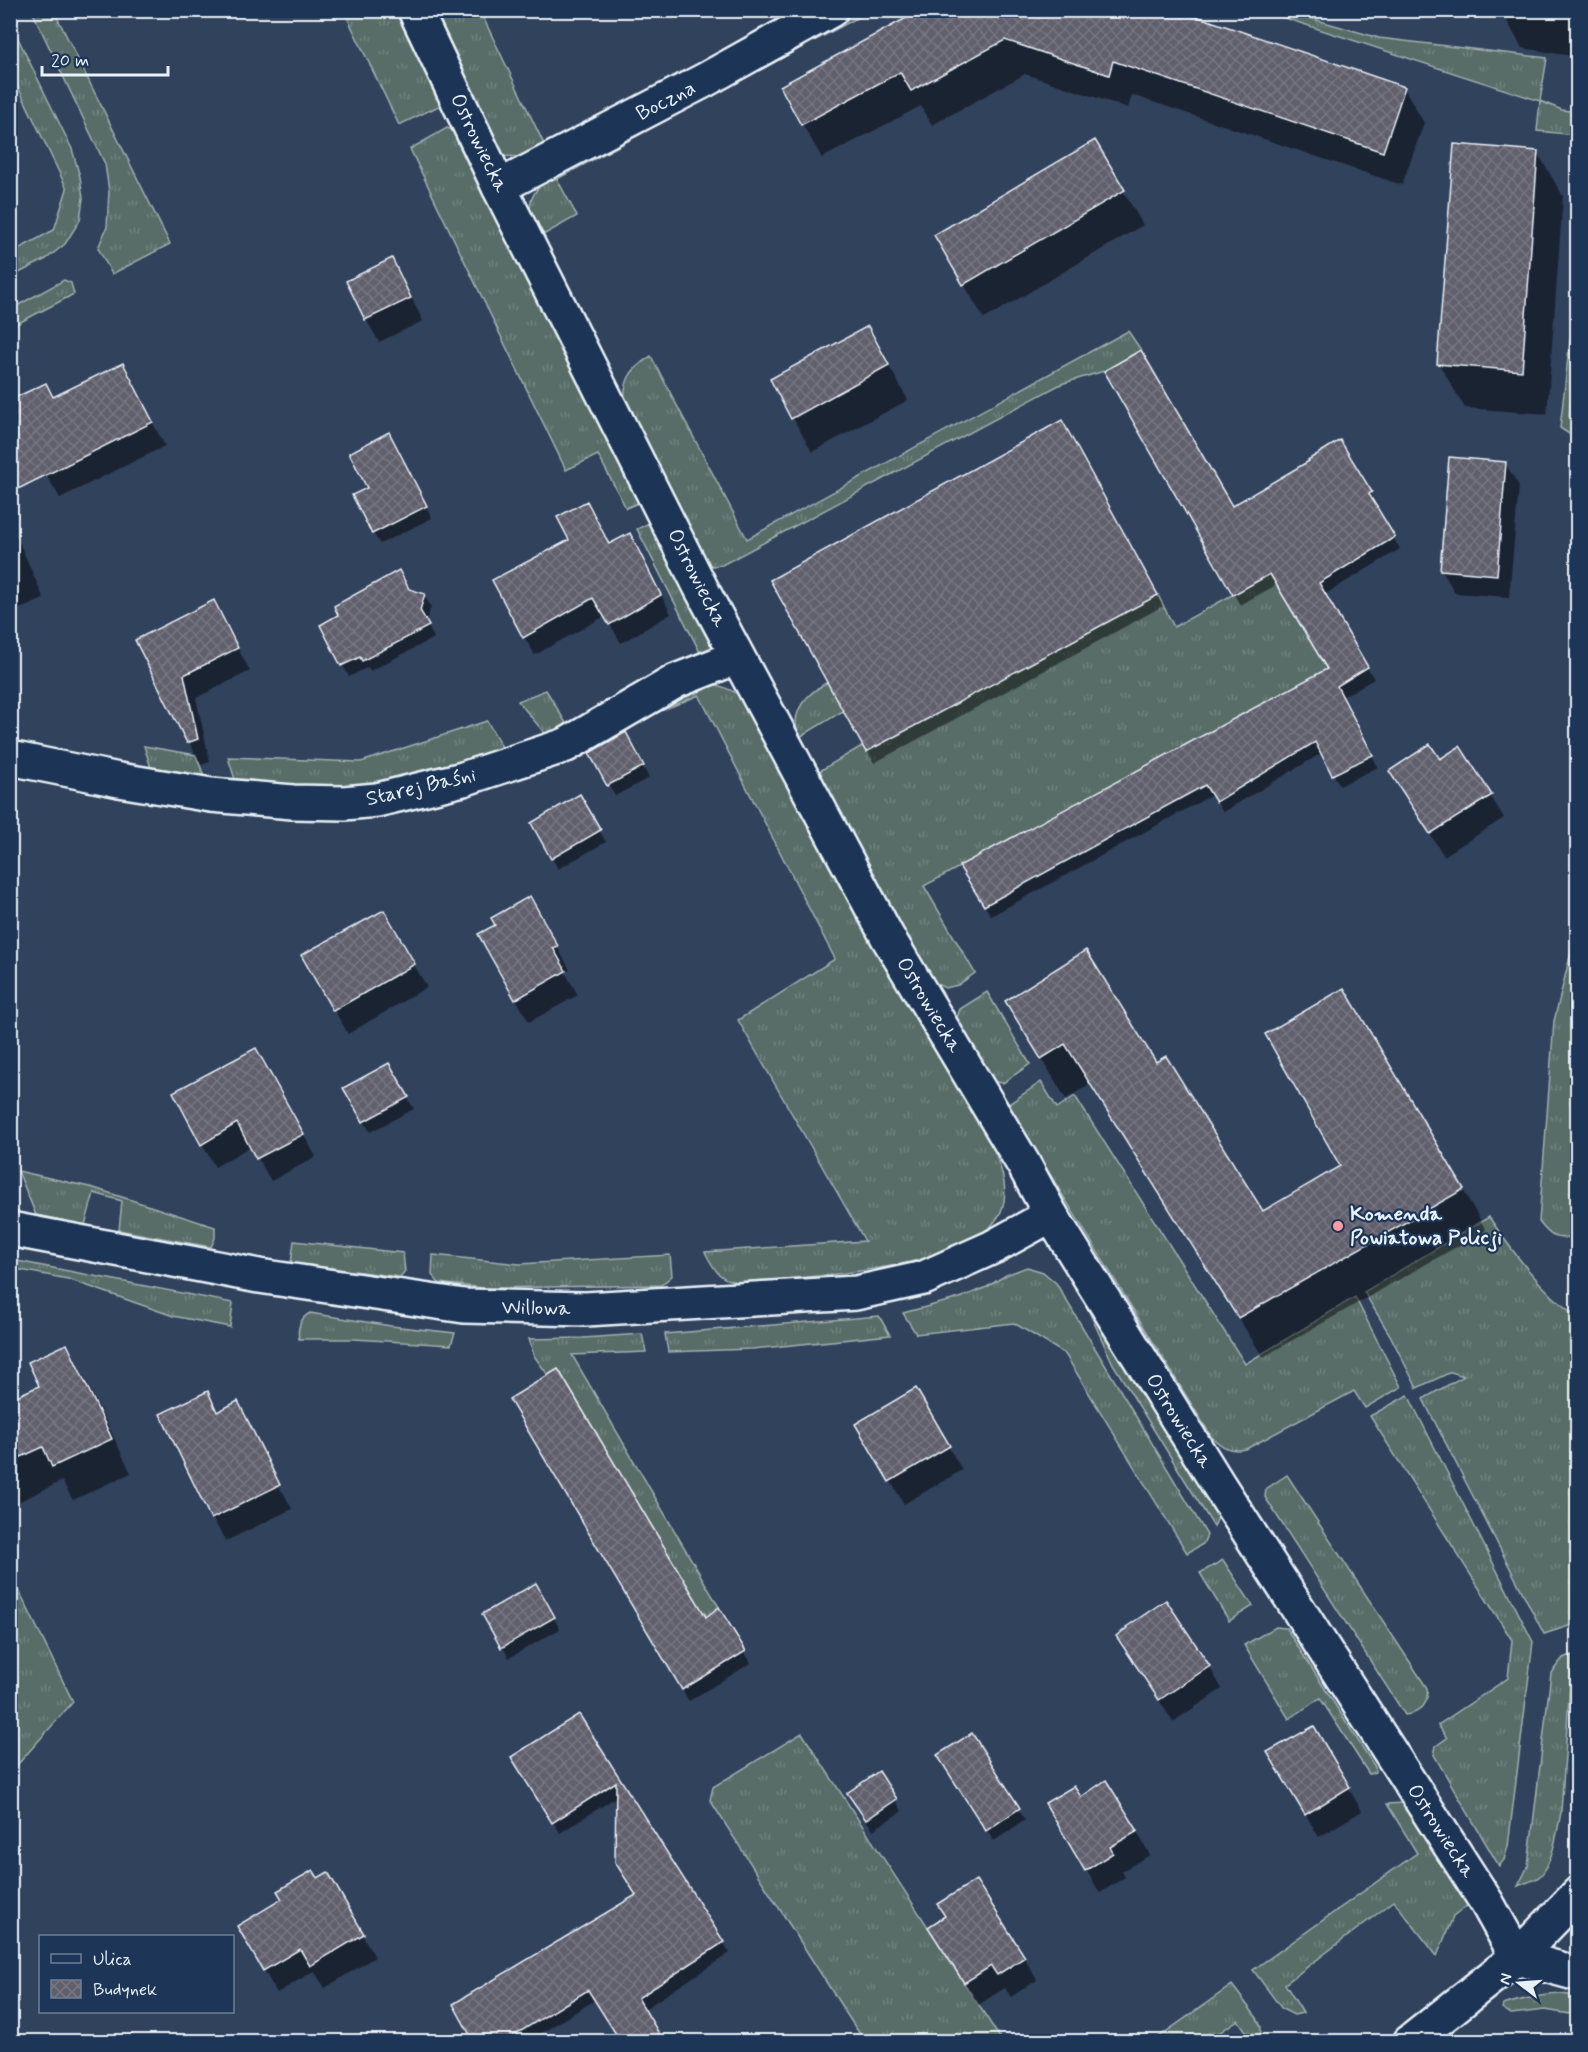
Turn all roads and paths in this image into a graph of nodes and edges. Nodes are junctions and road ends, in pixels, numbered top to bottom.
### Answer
1 (415, 10) edge
2 (831, 10) edge
3 (499, 188) junction
4 (737, 657) junction
5 (10, 758) edge
6 (1051, 1215) junction
7 (10, 1229) edge
8 (1578, 1894) edge
9 (1517, 1957) junction
10 (1578, 1974) edge
11 (1410, 2042) edge

1 - 3 street, Ostrowiecka
2 - 3 street, Boczna
3 - 4 street, Ostrowiecka
4 - 5 street, Starej Baśni
4 - 6 street, Ostrowiecka
6 - 7 street, Willowa
6 - 9 street, Ostrowiecka
8 - 9 street
9 - 10 street
9 - 11 street

